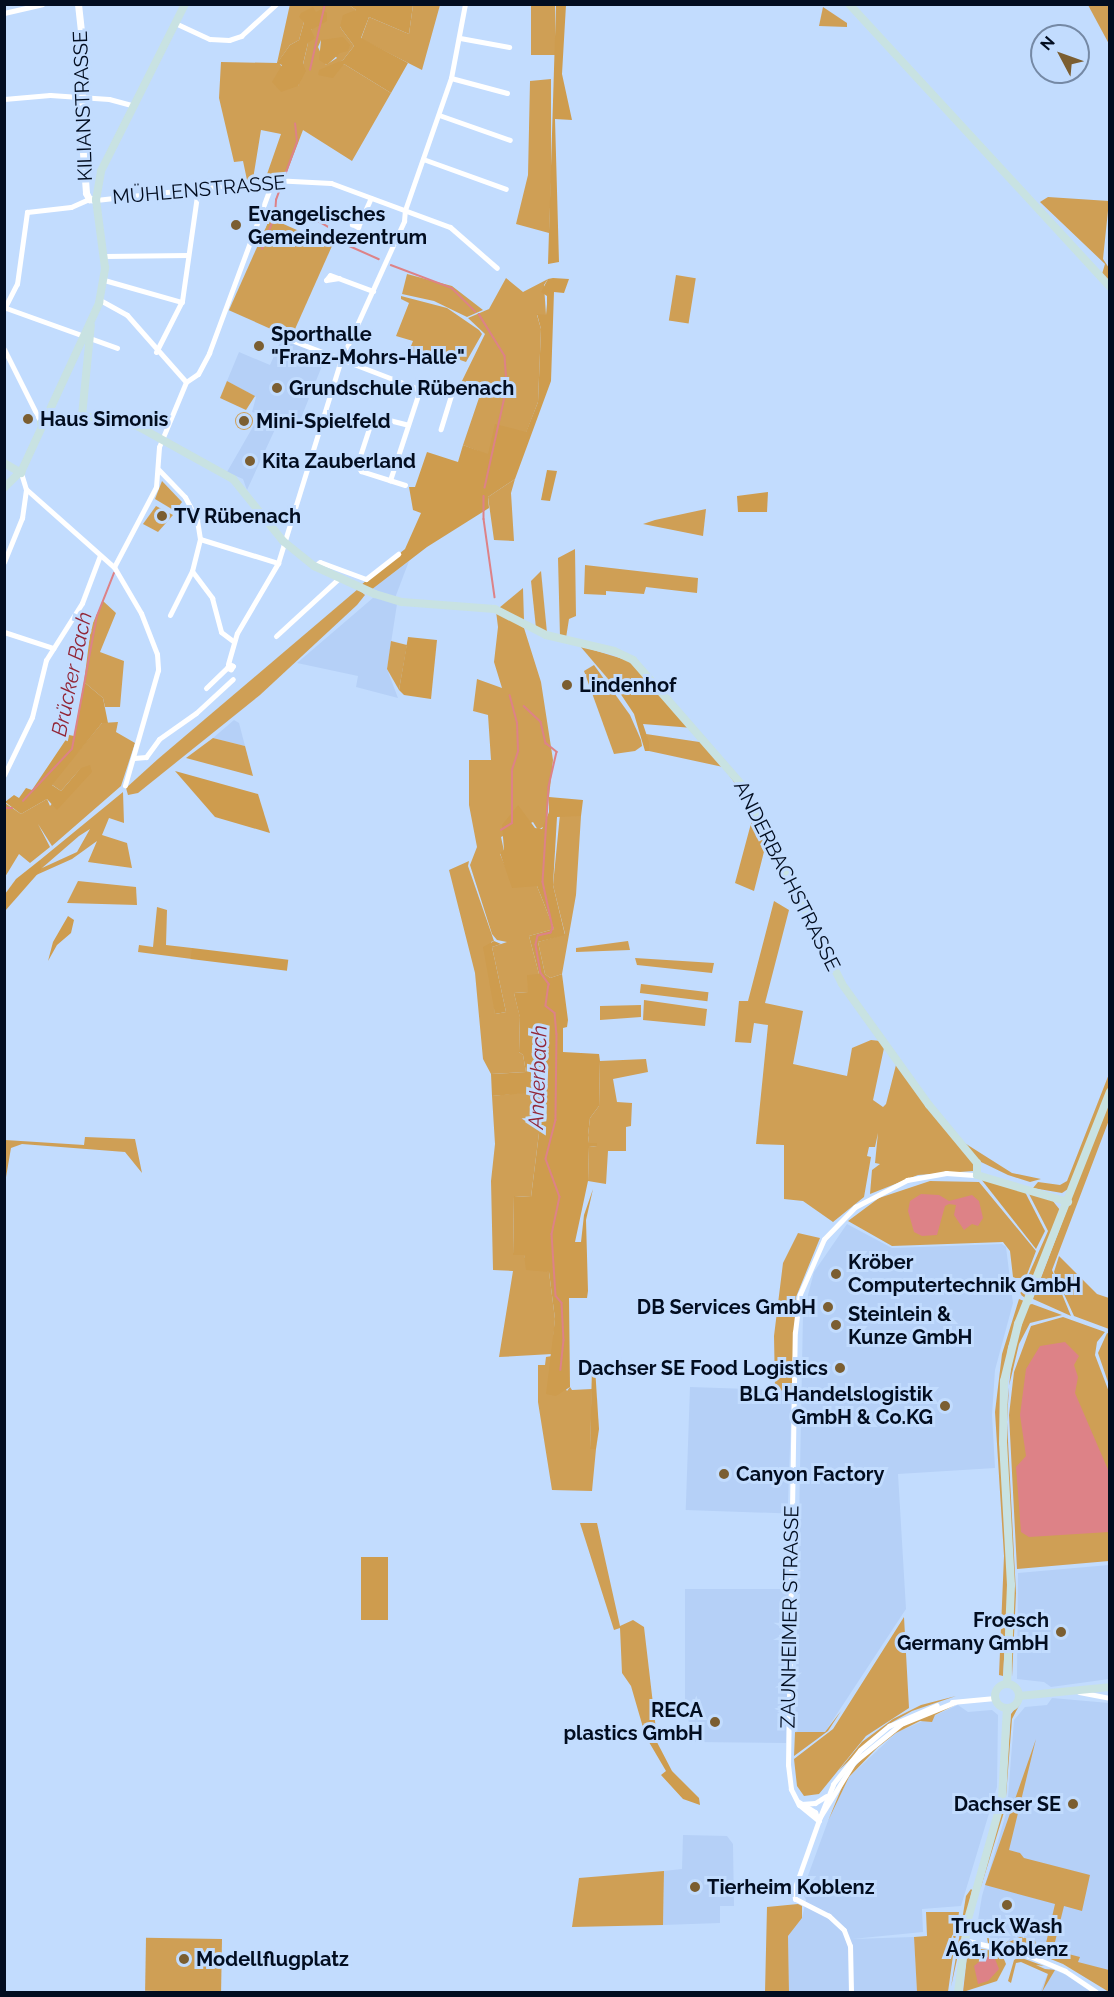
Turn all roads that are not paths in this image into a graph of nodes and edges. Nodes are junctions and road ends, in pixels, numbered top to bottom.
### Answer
1 (42, 4) edge
2 (78, 4) edge
3 (185, 4) edge
4 (276, 4) edge
5 (465, 4) edge
6 (849, 4) edge
7 (4, 13) edge
8 (175, 23) junction
9 (460, 38) junction
10 (509, 47) dead end
11 (451, 78) junction
12 (507, 93) dead end
13 (83, 97) junction
14 (4, 99) edge
15 (132, 105) junction
16 (439, 115) junction
17 (510, 140) dead end
18 (423, 159) junction
19 (279, 180) junction
20 (198, 189) junction
21 (506, 189) dead end
22 (371, 198) junction
23 (93, 199) junction
24 (405, 210) junction
25 (361, 220) dead end
26 (188, 255) junction
27 (105, 256) junction
28 (497, 268) dead end
29 (339, 278) dead end
30 (104, 280) junction
31 (1110, 287) edge
32 (373, 291) junction
33 (100, 300) junction
34 (182, 302) junction
35 (5, 308) edge
36 (86, 336) junction
37 (291, 340) dead end
38 (117, 348) dead end
39 (4, 349) edge
40 (156, 352) junction
41 (341, 360) junction
42 (186, 382) junction
43 (416, 388) junction
44 (82, 416) junction
45 (41, 423) junction
46 (408, 425) junction
47 (441, 429) dead end
48 (162, 441) junction
49 (4, 464) edge
50 (159, 470) junction
51 (21, 473) junction
52 (390, 480) junction
53 (405, 485) dead end
54 (4, 488) edge
55 (26, 489) junction
56 (200, 539) junction
57 (283, 541) junction
58 (398, 554) dead end
59 (100, 555) junction
60 (4, 562) edge
61 (278, 563) junction
62 (314, 566) junction
63 (114, 567) junction
64 (192, 571) junction
65 (339, 578) junction
66 (170, 615) dead end
67 (4, 632) edge
68 (276, 636) dead end
69 (233, 641) junction
70 (53, 648) junction
71 (233, 679) dead end
72 (206, 688) dead end
73 (134, 758) junction
74 (4, 775) edge
75 (125, 785) dead end
76 (1110, 1092) edge
77 (977, 1175) junction
78 (1068, 1202) junction
79 (1007, 1684) junction
80 (1110, 1687) edge
81 (1072, 1690) junction
82 (1020, 1696) junction
83 (995, 1698) junction
84 (1110, 1698) edge
85 (955, 1702) junction
86 (1007, 1708) junction
87 (827, 1795) junction
88 (798, 1802) junction
89 (819, 1819) junction
90 (964, 1940) junction
91 (851, 1992) edge
92 (958, 1992) edge
93 (1096, 1992) edge

1 - 7 street
2 - 13 street, KILIANSTRASSE
3 - 8 main road
4 - 8 street
5 - 9 street
6 - 31 main road
8 - 15 main road
9 - 10 street
9 - 11 street
11 - 12 street
11 - 16 street
13 - 14 street
13 - 15 street
13 - 23 street, KILIANSTRASSE
15 - 23 main road
16 - 17 street
16 - 18 street
18 - 21 street
18 - 24 street
19 - 20 street, MÜHLENSTRASSE
19 - 22 street, MÜHLENSTRASSE
19 - 42 street
20 - 23 street, MÜHLENSTRASSE
20 - 26 street
22 - 24 street, MÜHLENSTRASSE
22 - 25 street
23 - 27 main road
23 - 35 street, MÜHLENSTRASSE
24 - 28 street, MÜHLENSTRASSE
24 - 32 street
26 - 27 street
26 - 34 street
27 - 30 main road
29 - 32 street
30 - 33 main road
30 - 34 street
32 - 41 street
33 - 36 main road
33 - 40 street
34 - 40 street
35 - 36 street
36 - 38 street
36 - 44 main road
36 - 45 main road
37 - 41 street
39 - 45 street
40 - 42 street
41 - 43 street
41 - 57 street
42 - 48 street
43 - 46 street
43 - 47 street
44 - 45 main road, ANDERBACHSTRASSE
44 - 48 main road, ANDERBACHSTRASSE
45 - 51 main road
46 - 52 street
46 - 52 street
48 - 50 street
48 - 57 main road, ANDERBACHSTRASSE
49 - 51 main road
50 - 56 street
50 - 63 street
51 - 54 main road
51 - 55 street
52 - 53 street
55 - 59 street
55 - 60 street
56 - 61 street
56 - 64 street
57 - 61 street
57 - 62 main road, ANDERBACHSTRASSE
58 - 62 street
59 - 63 street
59 - 70 street
61 - 69 street
62 - 65 main road, ANDERBACHSTRASSE
63 - 73 street
64 - 66 street
64 - 69 street
65 - 68 street
65 - 77 main road, ANDERBACHSTRASSE
67 - 70 street
69 - 72 street
70 - 74 street
71 - 73 street
73 - 75 street
76 - 78 main road
77 - 78 main road, ZAUNHEIMER STRASSE
77 - 88 street, ZAUNHEIMER STRASSE
78 - 79 main road
79 - 82 main road
79 - 83 main road
80 - 81 main road
81 - 82 main road
81 - 84 street
82 - 86 main road
83 - 85 street
83 - 86 main road
85 - 87 street
85 - 89 street
86 - 90 main road
87 - 88 street
87 - 89 street
88 - 89 street, ZAUNHEIMER STRASSE
89 - 91 street
90 - 92 main road
90 - 93 street

